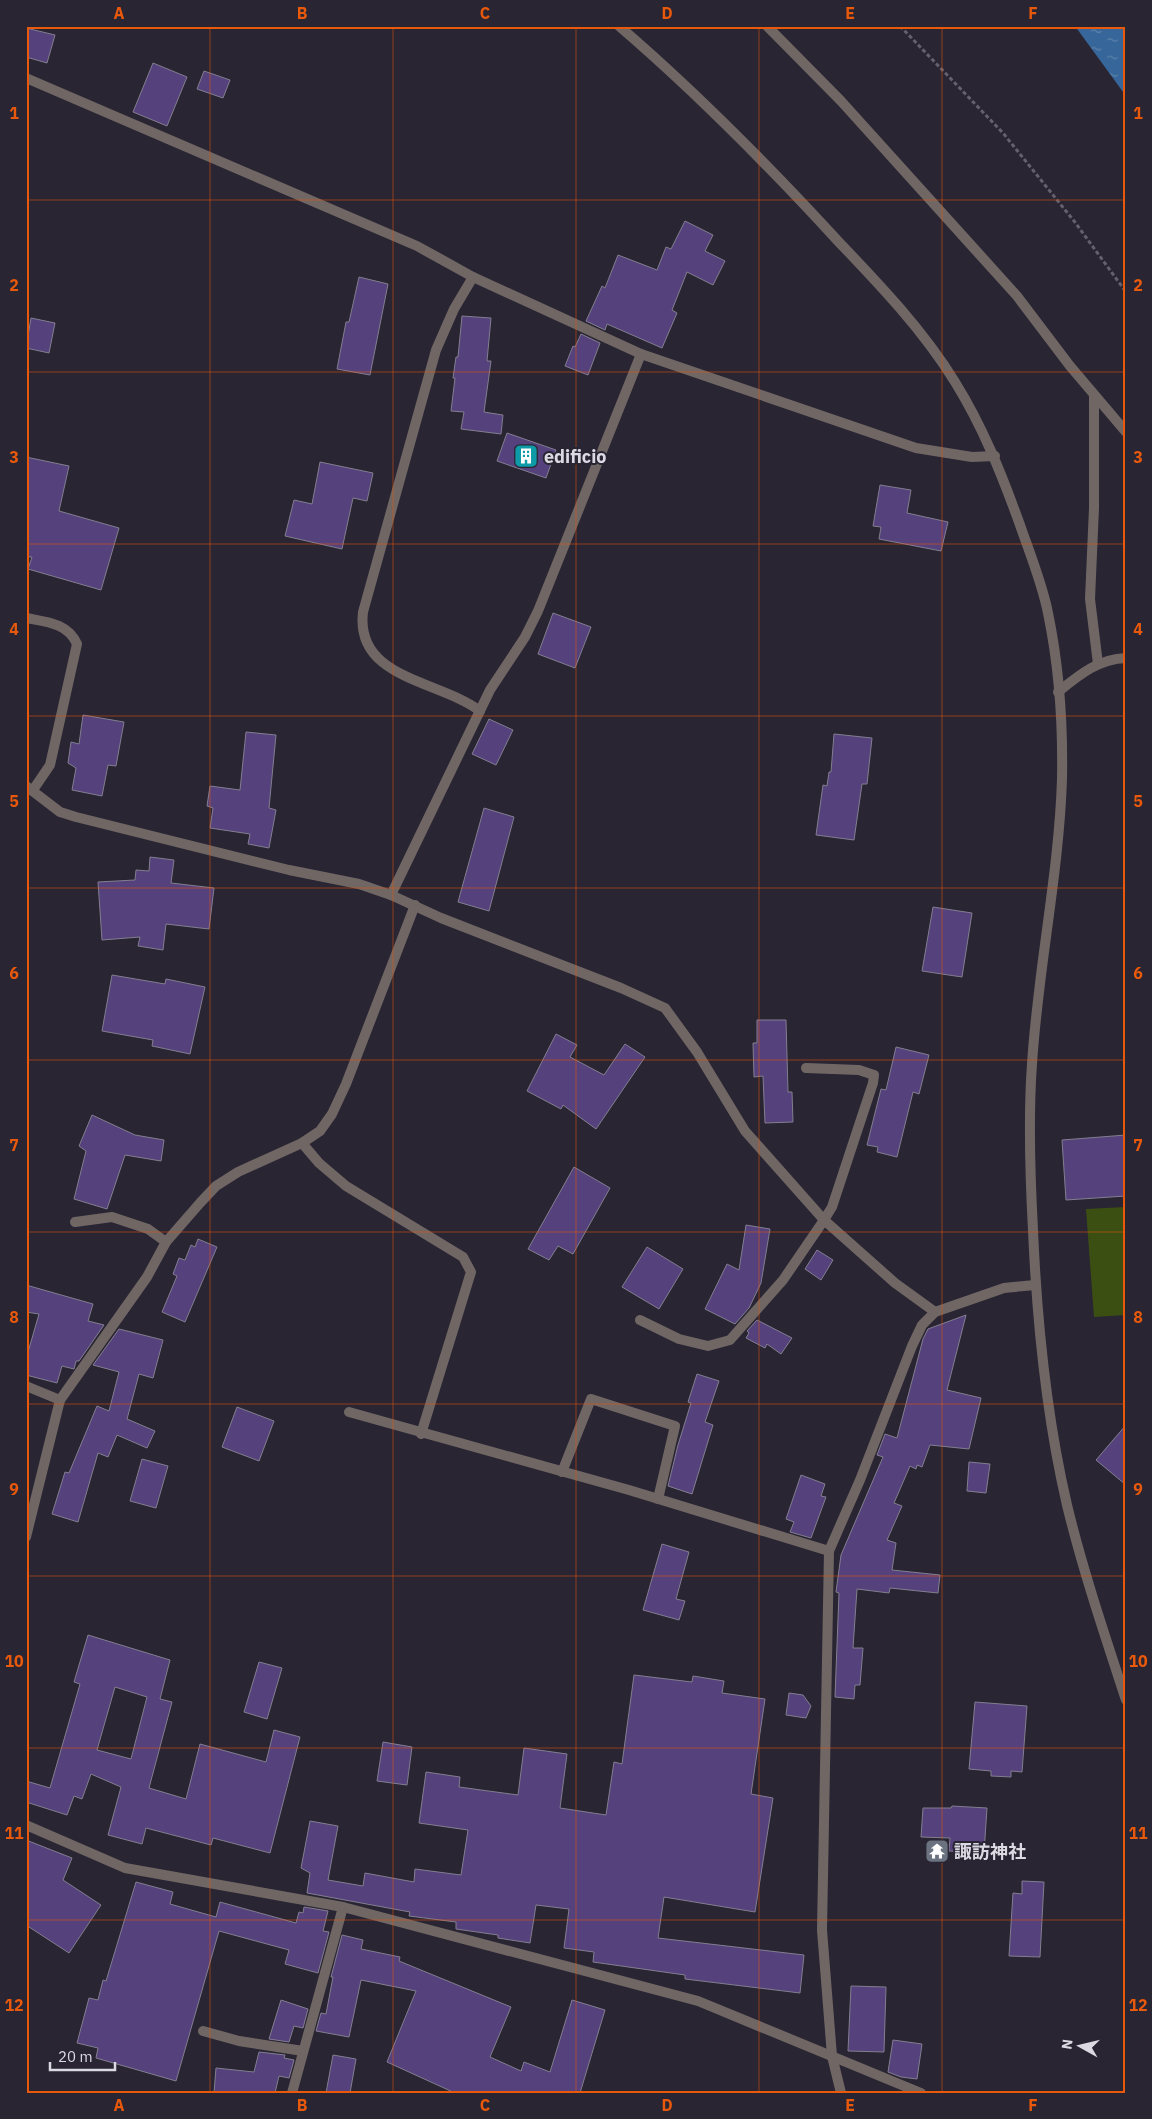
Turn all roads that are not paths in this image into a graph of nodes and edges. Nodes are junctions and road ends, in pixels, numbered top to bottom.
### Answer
1 (619, 26) edge
2 (767, 26) edge
3 (26, 78) edge
4 (473, 277) junction
5 (641, 354) junction
6 (1094, 396) junction
7 (1126, 432) edge
8 (995, 456) junction
9 (26, 618) edge
10 (1126, 658) edge
11 (1098, 664) junction
12 (1058, 692) junction
13 (480, 711) junction
14 (30, 788) edge
15 (391, 895) junction
16 (416, 905) junction
17 (806, 1068) dead end
18 (302, 1143) junction
19 (824, 1220) junction
20 (75, 1222) dead end
21 (166, 1242) junction
22 (1035, 1285) junction
23 (935, 1312) junction
24 (640, 1320) dead end
25 (26, 1386) edge
26 (60, 1400) junction
27 (349, 1412) dead end
28 (421, 1434) junction
29 (562, 1472) junction
30 (658, 1499) junction
31 (26, 1537) edge
32 (829, 1551) junction
33 (1126, 1700) edge
34 (26, 1826) edge
35 (343, 1907) junction
36 (203, 2031) dead end
37 (303, 2051) junction
38 (832, 2056) junction
39 (292, 2093) edge
40 (841, 2093) edge
41 (921, 2093) edge

1 - 8 street
2 - 6 street
3 - 4 street
4 - 5 street
4 - 13 street
5 - 8 street
5 - 13 street
6 - 7 street
6 - 11 street
8 - 12 street
9 - 14 street
10 - 11 street
11 - 12 street
12 - 22 street
13 - 15 street
14 - 15 street
15 - 16 street
16 - 18 street
16 - 19 street
17 - 19 street
18 - 21 street
18 - 28 street
19 - 23 street
19 - 24 street
20 - 21 street
21 - 26 street
22 - 23 street
22 - 33 street
23 - 32 street
25 - 26 street
26 - 31 street
27 - 28 street
28 - 29 street
29 - 30 street
29 - 30 street
30 - 32 street
32 - 38 street
34 - 35 street
35 - 37 street
35 - 38 street
36 - 37 street
37 - 39 street
38 - 40 street
38 - 41 street

